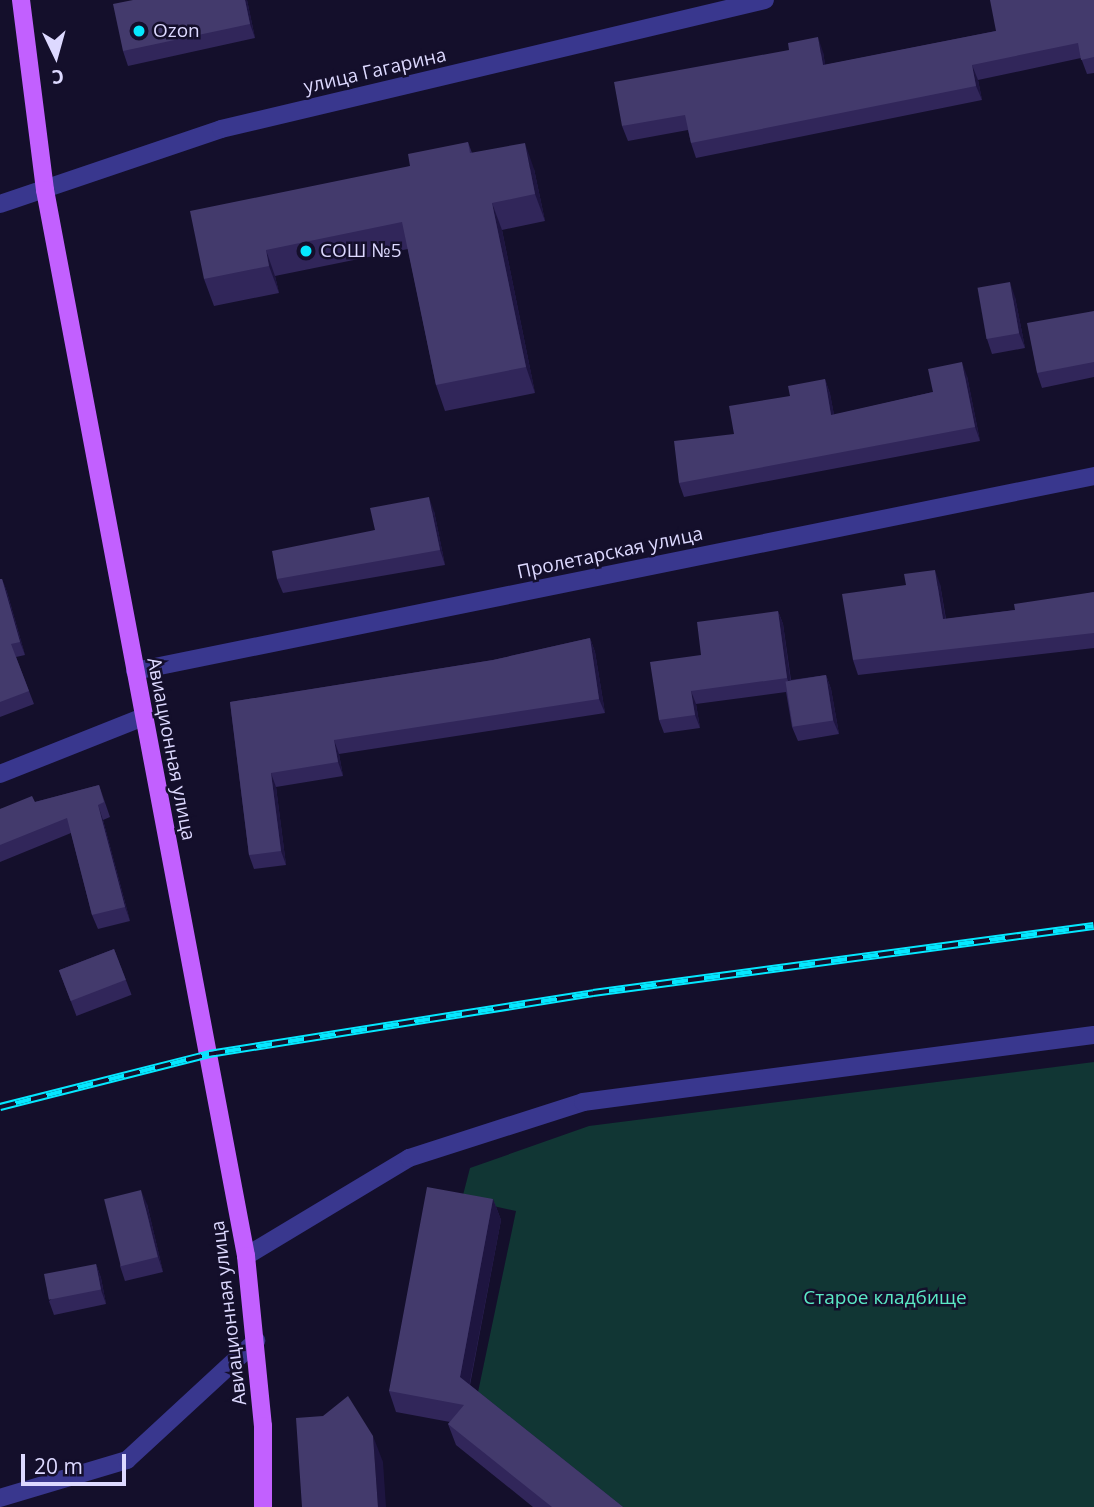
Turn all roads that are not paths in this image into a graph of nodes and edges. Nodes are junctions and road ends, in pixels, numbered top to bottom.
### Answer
1 (21, 0) edge
2 (765, 0) edge
3 (45, 190) junction
4 (0, 204) edge
5 (1094, 476) edge
6 (135, 671) junction
7 (143, 717) junction
8 (0, 774) edge
9 (1094, 1035) edge
10 (246, 1256) junction
11 (256, 1341) junction
12 (0, 1498) edge
13 (263, 1507) edge

1 - 3 main road, Авиационная улица
2 - 3 street, улица Гагарина
3 - 4 street, улица Гагарина
3 - 6 main road, Авиационная улица
5 - 6 street, Пролетарская улица
6 - 7 main road, Авиационная улица
7 - 8 street
7 - 10 main road, Авиационная улица
9 - 10 street
10 - 11 main road, Авиационная улица
11 - 12 street
11 - 13 main road, Авиационная улица

